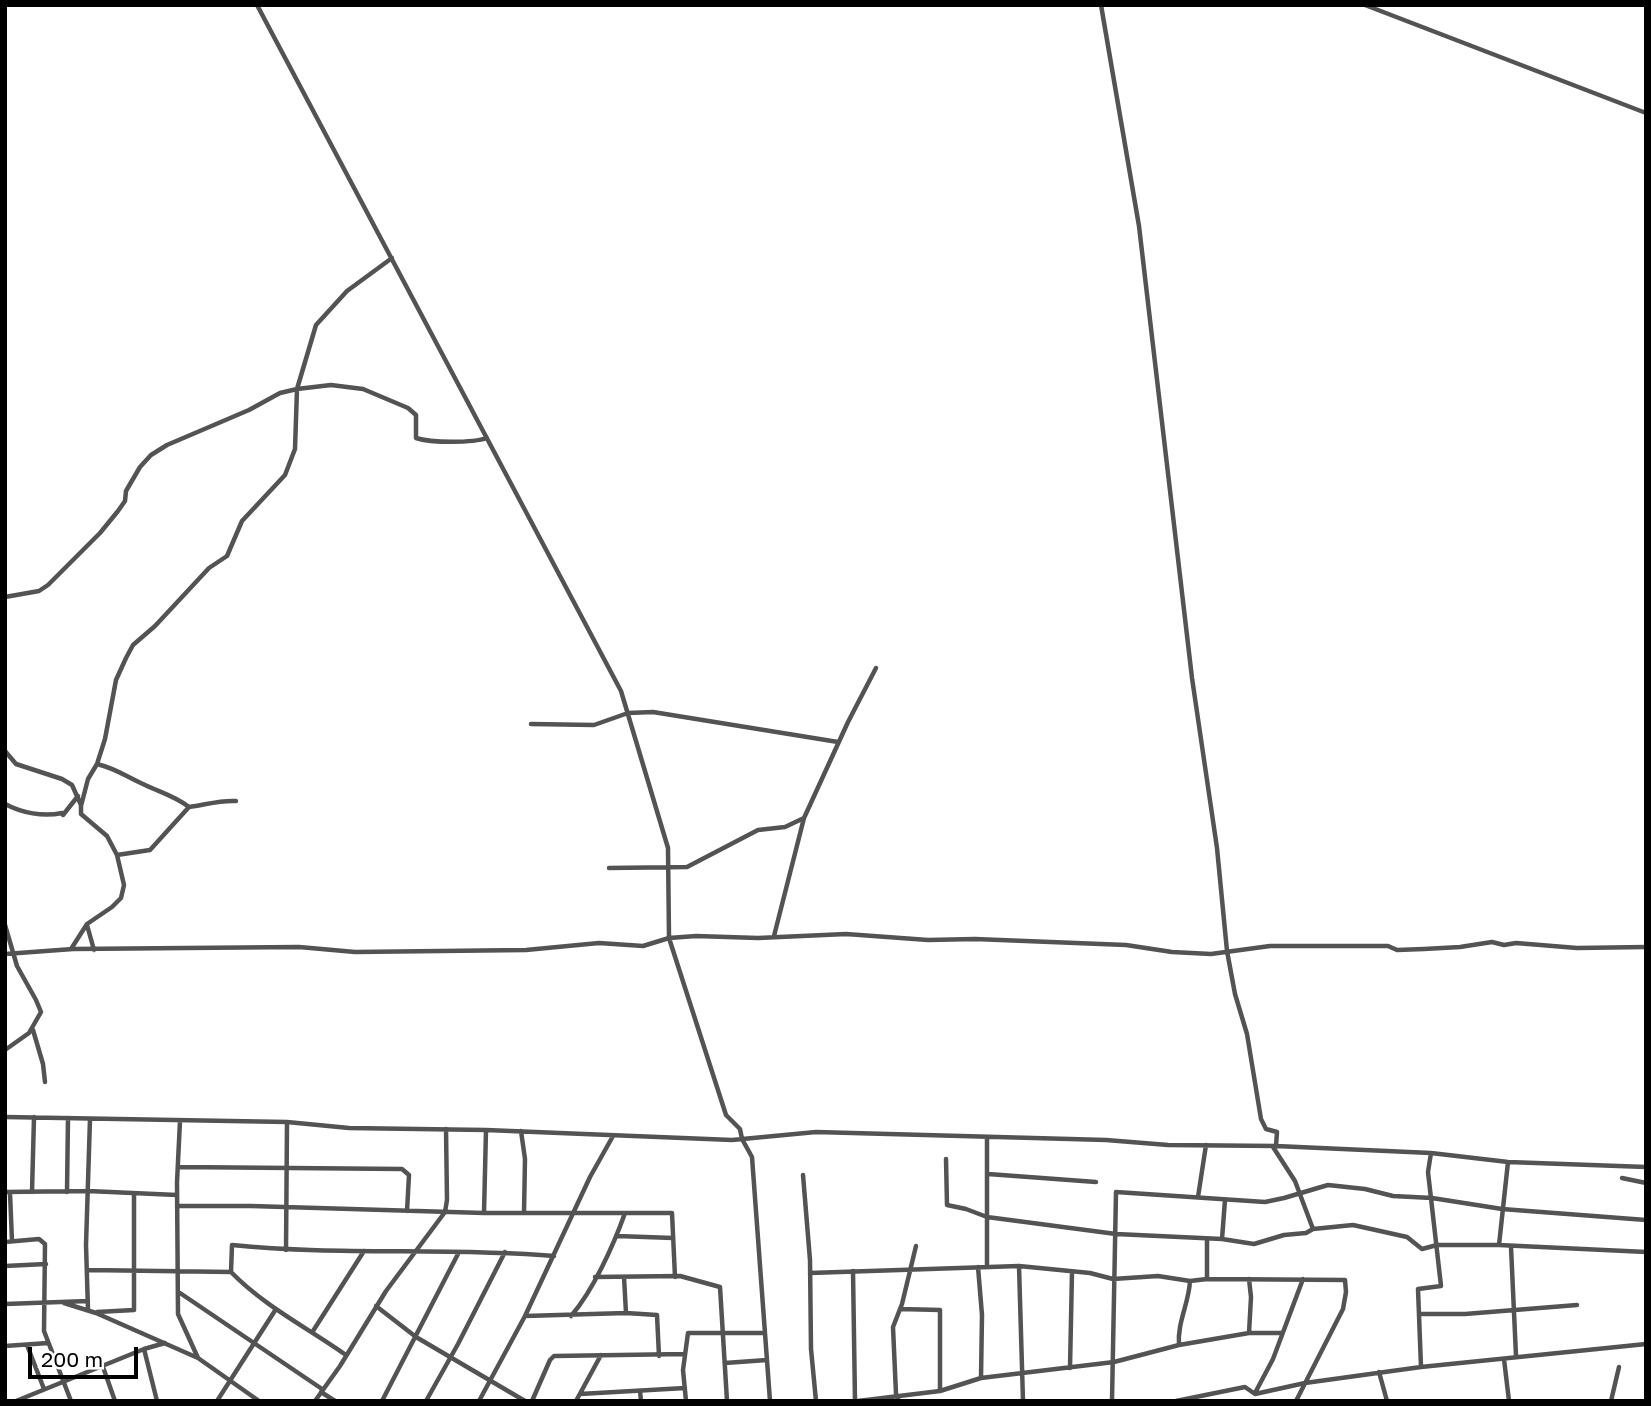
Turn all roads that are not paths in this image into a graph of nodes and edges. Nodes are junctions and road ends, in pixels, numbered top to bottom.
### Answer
1 (257, 5) edge
2 (1101, 5) edge
3 (1365, 5) edge
4 (1646, 113) edge
5 (392, 258) junction
6 (297, 389) junction
7 (487, 438) junction
8 (5, 597) edge
9 (876, 668) dead end
10 (628, 713) junction
11 (531, 724) dead end
12 (838, 742) junction
13 (5, 751) edge
14 (97, 764) junction
15 (85, 791) junction
16 (78, 796) junction
17 (236, 801) dead end
18 (5, 804) edge
19 (81, 806) junction
20 (189, 807) junction
21 (804, 818) junction
22 (117, 855) junction
23 (609, 868) dead end
24 (668, 868) junction
25 (86, 924) junction
26 (5, 925) edge
27 (774, 936) junction
28 (669, 938) junction
29 (1646, 947) edge
30 (71, 949) junction
31 (94, 950) junction
32 (1227, 951) junction
33 (5, 954) edge
34 (15, 954) junction
35 (33, 1029) junction
36 (5, 1050) edge
37 (45, 1082) dead end
38 (5, 1117) edge
39 (34, 1117) junction
40 (68, 1118) junction
41 (90, 1119) junction
42 (180, 1121) junction
43 (287, 1122) junction
44 (446, 1129) junction
45 (486, 1129) junction
46 (521, 1131) junction
47 (613, 1136) junction
48 (987, 1138) junction
49 (742, 1139) junction
50 (1206, 1145) junction
51 (1274, 1147) junction
52 (1431, 1153) junction
53 (946, 1159) dead end
54 (1508, 1162) junction
55 (178, 1167) junction
56 (1646, 1167) edge
57 (288, 1170) junction
58 (988, 1174) junction
59 (803, 1175) dead end
60 (1622, 1178) dead end
61 (1096, 1182) dead end
62 (1646, 1183) edge
63 (88, 1191) junction
64 (7, 1192) edge
65 (32, 1192) junction
66 (68, 1192) junction
67 (1299, 1193) junction
68 (134, 1194) junction
69 (177, 1195) junction
70 (1198, 1197) junction
71 (1432, 1198) junction
72 (1225, 1200) junction
73 (177, 1206) junction
74 (285, 1208) junction
75 (1502, 1209) junction
76 (407, 1211) junction
77 (445, 1212) junction
78 (574, 1212) junction
79 (625, 1212) junction
80 (484, 1213) junction
81 (524, 1213) junction
82 (986, 1217) junction
83 (1646, 1220) edge
84 (1313, 1229) junction
85 (1116, 1234) junction
86 (617, 1236) junction
87 (673, 1238) junction
88 (1207, 1239) junction
89 (1222, 1239) junction
90 (8, 1241) edge
91 (1437, 1245) junction
92 (1499, 1245) junction
93 (916, 1247) dead end
94 (1511, 1247) junction
95 (286, 1250) junction
96 (364, 1250) junction
97 (416, 1252) junction
98 (459, 1252) junction
99 (505, 1252) junction
100 (1646, 1252) edge
101 (554, 1256) junction
102 (46, 1264) junction
103 (5, 1266) edge
104 (1019, 1266) junction
105 (978, 1267) junction
106 (987, 1267) junction
107 (910, 1268) junction
108 (88, 1270) junction
109 (179, 1271) junction
110 (853, 1271) junction
111 (134, 1272) junction
112 (232, 1272) junction
113 (1072, 1272) junction
114 (810, 1273) junction
115 (595, 1277) junction
116 (624, 1277) junction
117 (676, 1277) junction
118 (1113, 1279) junction
119 (1207, 1279) junction
120 (1249, 1279) junction
121 (1303, 1279) junction
122 (1190, 1281) junction
123 (179, 1292) junction
124 (88, 1301) junction
125 (64, 1303) junction
126 (5, 1304) edge
127 (46, 1304) junction
128 (1577, 1305) dead end
129 (376, 1306) junction
130 (276, 1309) junction
131 (900, 1309) junction
132 (88, 1310) junction
133 (1515, 1310) junction
134 (96, 1312) junction
135 (626, 1313) junction
136 (1420, 1314) junction
137 (524, 1316) junction
138 (570, 1317) junction
139 (724, 1331) junction
140 (313, 1332) junction
141 (765, 1333) junction
142 (1250, 1333) junction
143 (1282, 1333) junction
144 (416, 1337) junction
145 (253, 1342) junction
146 (48, 1343) junction
147 (166, 1343) junction
148 (1646, 1344) edge
149 (27, 1345) junction
150 (1179, 1345) junction
151 (5, 1346) edge
152 (144, 1349) junction
153 (685, 1354) junction
154 (346, 1355) junction
155 (601, 1355) junction
156 (451, 1356) junction
157 (659, 1356) junction
158 (1516, 1356) junction
159 (198, 1358) junction
160 (1504, 1359) junction
161 (767, 1360) junction
162 (1114, 1362) junction
163 (725, 1363) junction
164 (103, 1367) junction
165 (1422, 1367) junction
166 (1619, 1367) dead end
167 (1070, 1368) junction
168 (1024, 1371) junction
169 (1378, 1373) junction
170 (981, 1378) junction
171 (229, 1380) junction
172 (63, 1381) junction
173 (489, 1382) junction
174 (1305, 1383) junction
175 (685, 1388) junction
176 (44, 1389) junction
177 (322, 1391) junction
178 (640, 1391) junction
179 (940, 1391) junction
180 (580, 1394) junction
181 (896, 1394) junction
182 (1255, 1394) junction
183 (16, 1401) edge
184 (71, 1401) edge
185 (115, 1401) edge
186 (157, 1401) edge
187 (217, 1401) edge
188 (259, 1401) edge
189 (315, 1401) edge
190 (335, 1401) edge
191 (382, 1401) edge
192 (426, 1401) edge
193 (479, 1401) edge
194 (525, 1401) edge
195 (532, 1401) edge
196 (576, 1401) edge
197 (641, 1401) edge
198 (686, 1401) edge
199 (727, 1401) edge
200 (770, 1401) edge
201 (816, 1401) edge
202 (856, 1401) edge
203 (899, 1401) edge
204 (1023, 1401) edge
205 (1112, 1401) edge
206 (1176, 1401) edge
207 (1296, 1401) edge
208 (1387, 1401) edge
209 (1508, 1401) edge
210 (1611, 1401) edge

1 - 5 street
2 - 32 street
3 - 4 street
5 - 6 street
5 - 7 street
6 - 7 street
6 - 8 street
6 - 14 street
7 - 10 street
9 - 12 street
10 - 11 street
10 - 12 street
10 - 24 street
12 - 21 street
13 - 16 street
14 - 15 street
14 - 20 street
15 - 16 street
15 - 19 street
16 - 18 street
16 - 19 street
17 - 20 street
19 - 22 street
20 - 22 street
21 - 24 street
21 - 27 street
22 - 25 street
23 - 24 street
24 - 28 street
25 - 30 street
25 - 31 street
26 - 34 street
27 - 28 street
27 - 32 street
28 - 31 street
28 - 49 street
29 - 32 street
30 - 31 street
30 - 34 street
32 - 51 street
33 - 34 street
34 - 35 street
35 - 36 street
35 - 37 street
38 - 39 street
39 - 40 street
39 - 65 street
40 - 41 street
40 - 66 street
41 - 42 street
41 - 63 street
42 - 43 street
42 - 55 street
43 - 44 street
43 - 57 street
44 - 45 street
44 - 77 street
45 - 46 street
45 - 80 street
46 - 47 street
46 - 81 street
47 - 49 street
47 - 78 street
48 - 49 street
48 - 50 street
48 - 58 street
49 - 141 street
50 - 51 street
50 - 70 street
51 - 52 street
51 - 67 street
52 - 54 street
52 - 71 street
53 - 82 street
54 - 56 street
54 - 75 street
55 - 57 street
55 - 69 street
57 - 74 street
57 - 76 street
58 - 61 street
58 - 82 street
59 - 114 street
60 - 62 street
63 - 66 street
63 - 68 street
63 - 108 street
64 - 65 street
64 - 90 street
65 - 66 street
67 - 71 street
67 - 72 street
67 - 84 street
68 - 69 street
68 - 111 street
69 - 73 street
70 - 72 street
70 - 85 street
71 - 75 street
71 - 91 street
72 - 89 street
73 - 74 street
73 - 109 street
74 - 76 street
74 - 95 street
75 - 83 street
75 - 92 street
76 - 77 street
77 - 80 street
77 - 97 street
78 - 79 street
78 - 81 street
78 - 101 street
79 - 86 street
79 - 87 street
80 - 81 street
82 - 85 street
82 - 106 street
84 - 89 street
84 - 91 street
85 - 88 street
85 - 118 street
86 - 87 street
86 - 115 street
87 - 117 street
88 - 89 street
88 - 119 street
90 - 102 street
91 - 92 street
91 - 136 street
92 - 94 street
93 - 107 street
94 - 100 street
94 - 133 street
95 - 96 street
95 - 112 street
96 - 97 street
96 - 140 street
97 - 98 street
97 - 129 street
98 - 99 street
98 - 144 street
99 - 101 street
99 - 156 street
101 - 137 street
102 - 103 street
102 - 127 street
104 - 106 street
104 - 113 street
104 - 168 street
105 - 106 street
105 - 107 street
105 - 170 street
107 - 110 street
107 - 131 street
108 - 111 street
108 - 124 street
109 - 111 street
109 - 112 street
109 - 123 street
110 - 114 street
110 - 202 street
111 - 134 street
112 - 130 street
113 - 118 street
113 - 167 street
114 - 201 street
115 - 116 street
115 - 138 street
116 - 117 street
116 - 135 street
117 - 139 street
118 - 122 street
118 - 162 street
119 - 120 street
119 - 122 street
120 - 121 street
120 - 142 street
121 - 143 street
121 - 174 street
122 - 150 street
123 - 145 street
123 - 159 street
124 - 125 street
124 - 132 street
125 - 127 street
125 - 132 street
126 - 127 street
127 - 146 street
128 - 133 street
129 - 144 street
129 - 154 street
130 - 140 street
130 - 145 street
131 - 179 street
131 - 181 street
132 - 134 street
133 - 136 street
133 - 158 street
134 - 147 street
135 - 138 street
135 - 157 street
136 - 165 street
137 - 138 street
137 - 173 street
139 - 141 street
139 - 153 street
139 - 163 street
140 - 154 street
141 - 161 street
142 - 143 street
142 - 150 street
143 - 182 street
144 - 156 street
144 - 191 street
145 - 171 street
145 - 177 street
146 - 149 street
146 - 172 street
147 - 152 street
147 - 159 street
148 - 158 street
149 - 151 street
149 - 176 street
150 - 162 street
152 - 164 street
152 - 186 street
153 - 157 street
153 - 175 street
154 - 177 street
155 - 157 street
155 - 180 street
155 - 195 street
156 - 173 street
156 - 192 street
158 - 160 street
159 - 171 street
160 - 165 street
160 - 209 street
161 - 163 street
161 - 200 street
162 - 167 street
162 - 205 street
163 - 199 street
164 - 172 street
164 - 185 street
165 - 169 street
166 - 210 street
167 - 168 street
168 - 170 street
168 - 204 street
169 - 174 street
169 - 208 street
170 - 179 street
171 - 187 street
171 - 188 street
172 - 176 street
172 - 184 street
173 - 193 street
173 - 194 street
174 - 182 street
174 - 207 street
175 - 178 street
175 - 198 street
176 - 183 street
177 - 189 street
177 - 190 street
178 - 180 street
178 - 197 street
179 - 181 street
180 - 196 street
181 - 202 street
181 - 203 street
182 - 206 street

